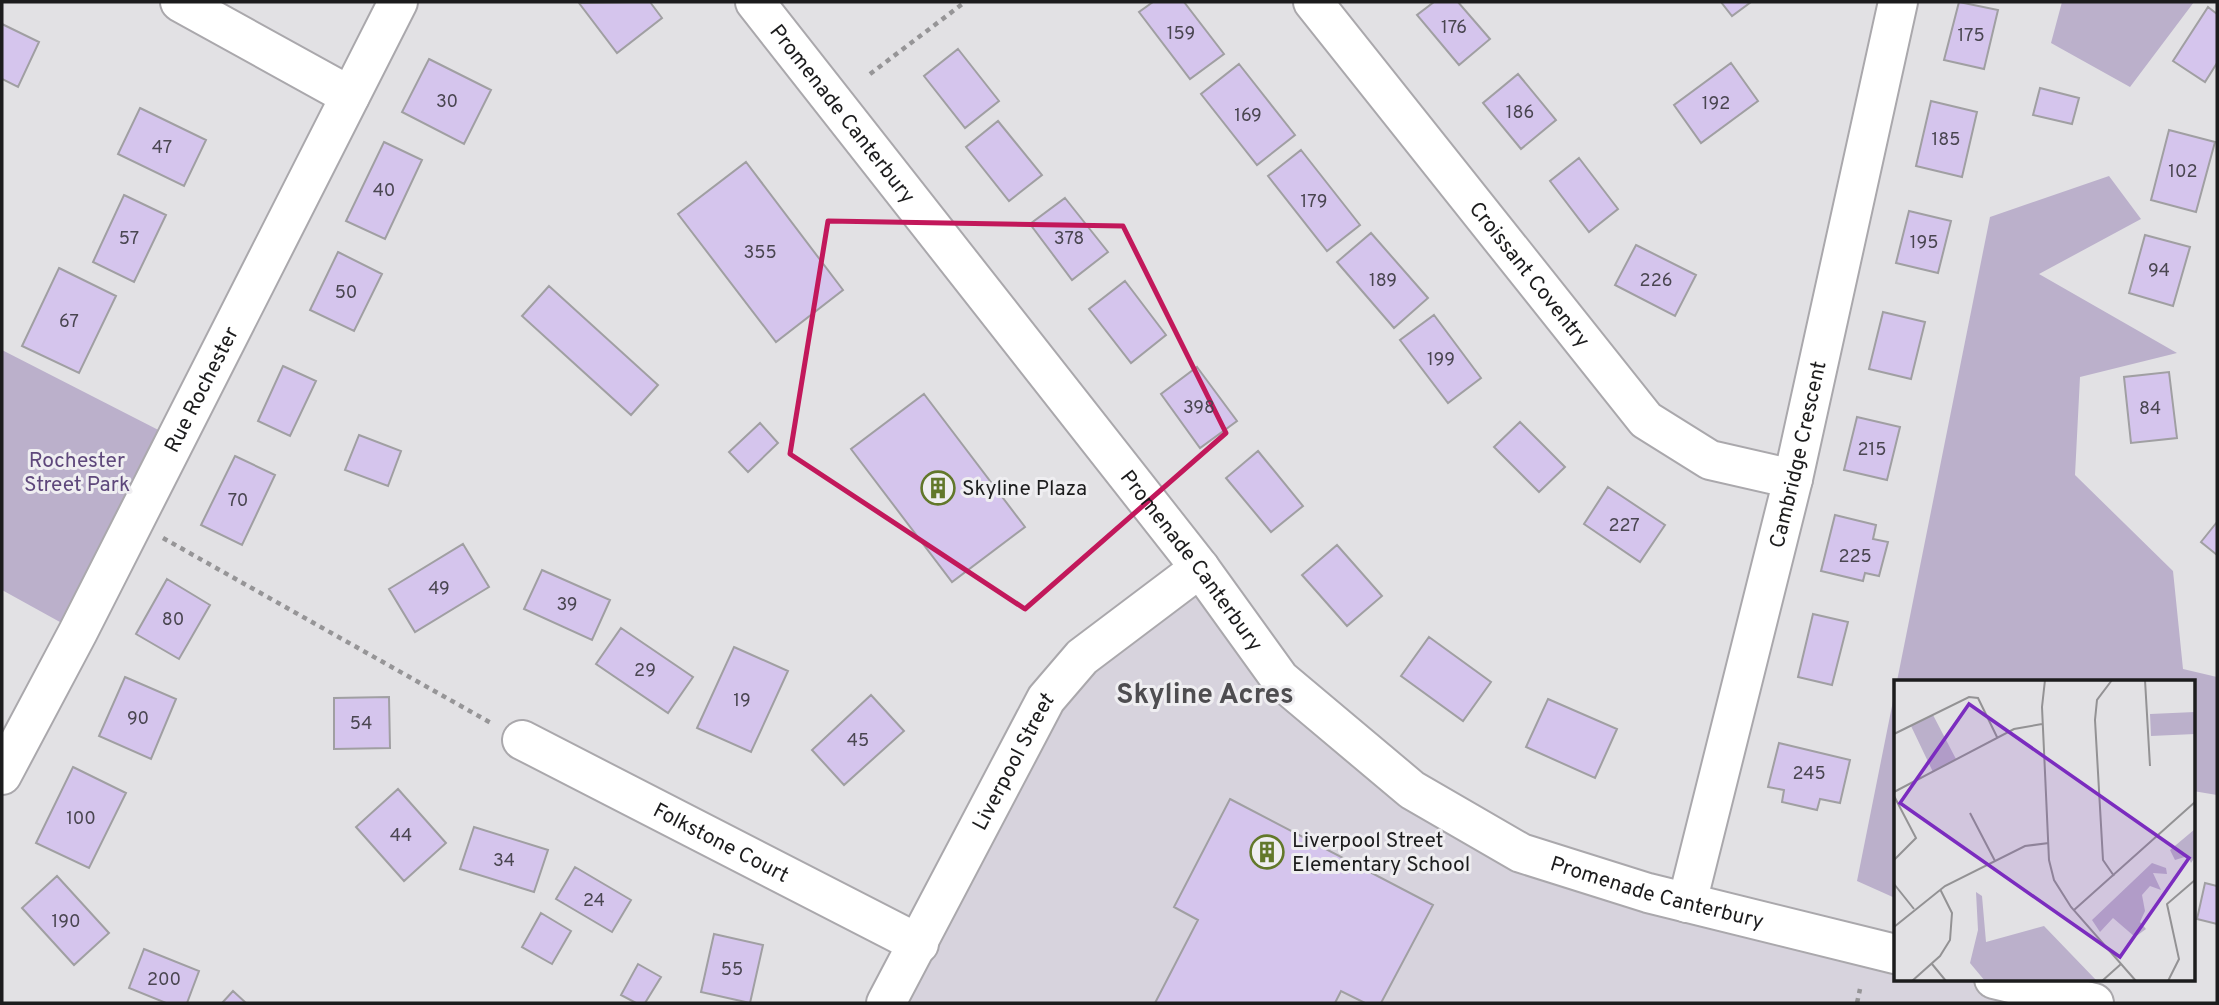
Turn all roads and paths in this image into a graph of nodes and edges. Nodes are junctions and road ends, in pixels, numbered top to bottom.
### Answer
1 (180, 2) edge
2 (398, 2) edge
3 (755, 2) edge
4 (965, 2) edge
5 (1313, 2) edge
6 (1898, 2) edge
7 (870, 74) dead end
8 (350, 96) junction
9 (1793, 479) junction
10 (163, 538) dead end
11 (1200, 568) junction
12 (522, 740) joint
13 (2, 775) edge
14 (1687, 903) junction
15 (919, 944) junction
16 (1894, 954) edge
17 (2002, 981) edge
18 (1860, 989) dead end
19 (886, 1003) edge
20 (1857, 1003) edge
21 (2094, 1003) edge

1 - 8 street
2 - 8 street, Rue Rochester
3 - 11 street, Promenade Canterbury
4 - 7 path
5 - 9 street, Croissant Coventry
6 - 9 street, Cambridge Crescent
8 - 13 street, Rue Rochester
9 - 14 street, Cambridge Crescent
10 - 12 path
11 - 14 street, Promenade Canterbury
11 - 15 street, Liverpool Street
12 - 15 street, Folkstone Court
14 - 16 street, Promenade Canterbury
15 - 19 street, Liverpool Street
17 - 21 street
18 - 20 path

